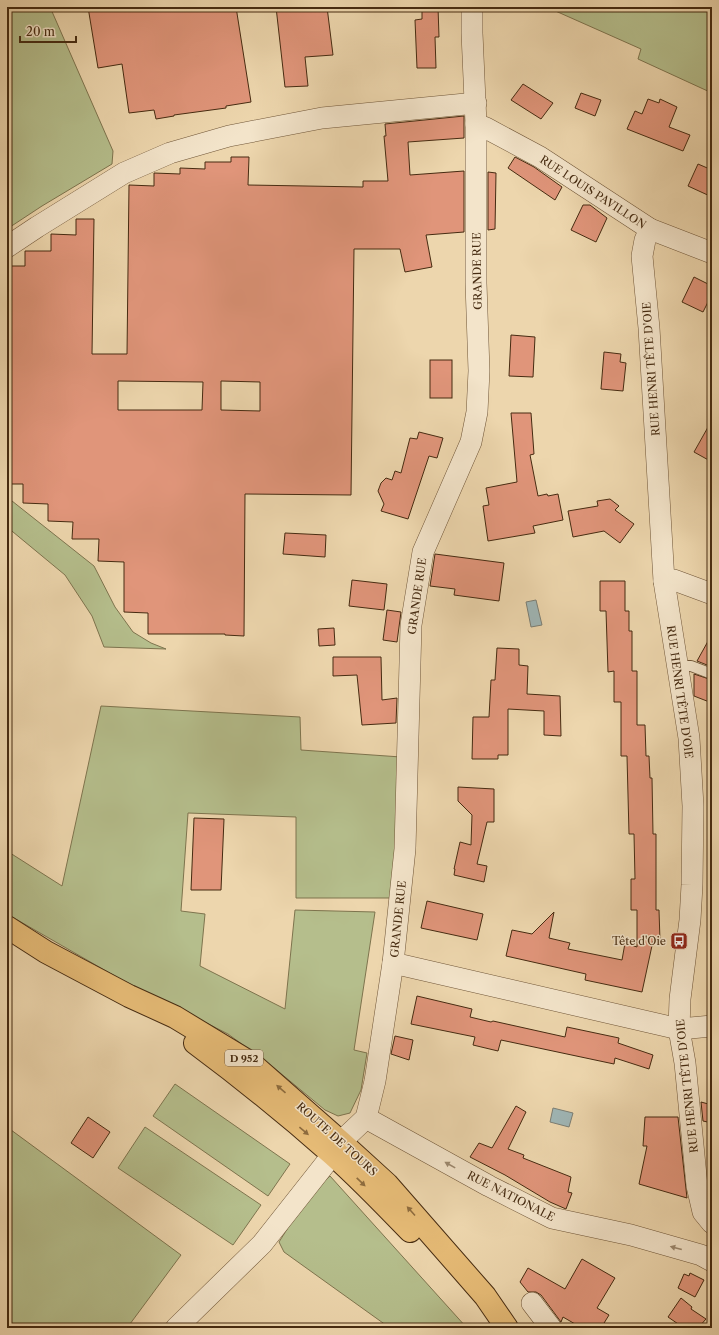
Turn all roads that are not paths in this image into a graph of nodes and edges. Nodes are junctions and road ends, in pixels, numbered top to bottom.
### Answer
1 (472, 7) edge
2 (476, 102) junction
3 (476, 124) junction
4 (650, 229) junction
5 (7, 247) edge
6 (712, 253) edge
7 (664, 581) junction
8 (712, 594) edge
9 (678, 666) junction
10 (712, 674) edge
11 (7, 927) edge
12 (393, 963) junction
13 (712, 1026) edge
14 (679, 1028) junction
15 (366, 1118) junction
16 (338, 1149) junction
17 (712, 1223) edge
18 (712, 1261) edge
19 (532, 1303) dead end
20 (176, 1328) edge
21 (501, 1328) edge
22 (507, 1328) edge
23 (551, 1328) edge

1 - 2 street, GRANDE RUE
2 - 3 street, GRANDE RUE
2 - 5 street
3 - 4 street, RUE LOUIS PAVILLON
3 - 12 street, GRANDE RUE
4 - 6 street, RUE LOUIS PAVILLON
4 - 7 street, RUE HENRI TÊTE D'OIE
7 - 8 street
7 - 9 street, RUE HENRI TÊTE D'OIE
9 - 10 lane
9 - 14 street, RUE HENRI TÊTE D'OIE
11 - 16 main road, ROUTE DE TOURS / D 952
12 - 14 street
12 - 15 street, GRANDE RUE
13 - 14 street
14 - 17 street, RUE HENRI TÊTE D'OIE
15 - 16 street
18 -> 15 street, RUE NATIONALE
16 - 20 street
16 -> 21 main road, ROUTE DE TOURS / D 952
22 -> 16 main road, ROUTE DE TOURS / D 952
19 - 23 street

